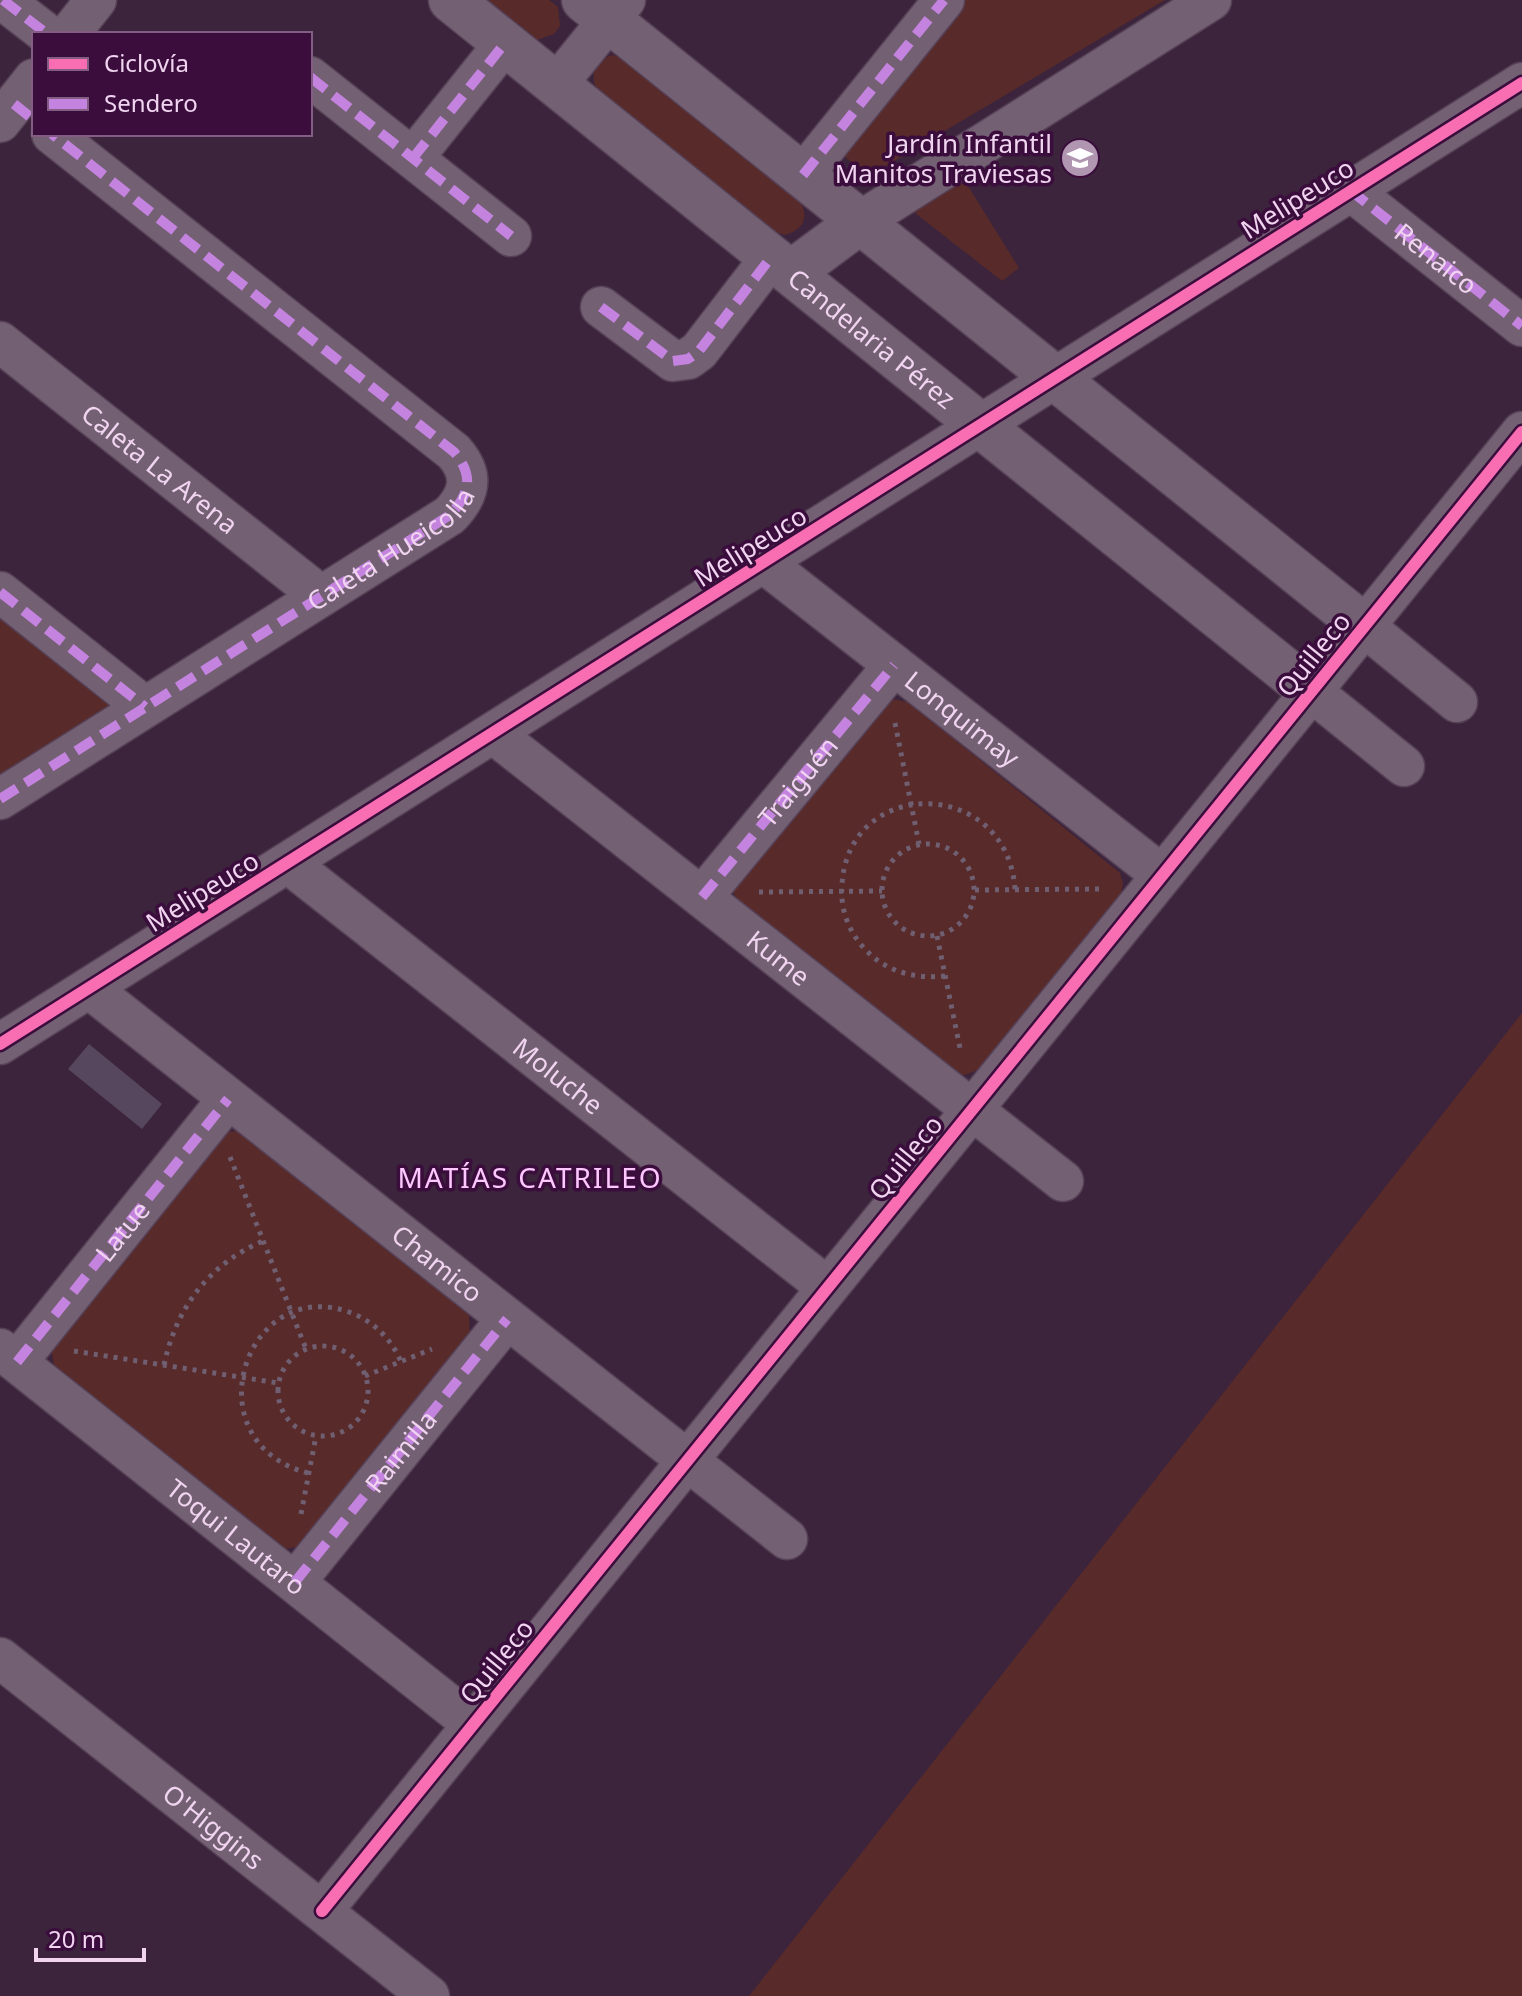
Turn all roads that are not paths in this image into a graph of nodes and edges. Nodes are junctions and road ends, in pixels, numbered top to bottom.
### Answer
1 (3, 0) edge
2 (96, 0) edge
3 (451, 0) edge
4 (944, 0) edge
5 (1211, 0) edge
6 (606, 7) edge
7 (44, 32) edge
8 (71, 32) edge
9 (505, 43) junction
10 (312, 79) edge
11 (1522, 83) edge
12 (557, 84) junction
13 (54, 136) edge
14 (413, 158) junction
15 (803, 175) junction
16 (1350, 190) junction
17 (861, 221) junction
18 (511, 236) dead end
19 (782, 264) junction
20 (601, 307) dead end
21 (1522, 326) edge
22 (0, 342) edge
23 (1054, 377) junction
24 (983, 426) junction
25 (1522, 432) edge
26 (764, 563) junction
27 (0, 592) edge
28 (321, 596) junction
29 (1364, 626) junction
30 (890, 670) junction
31 (1311, 691) junction
32 (1457, 702) dead end
33 (145, 707) junction
34 (494, 734) junction
35 (1404, 766) dead end
36 (0, 799) edge
37 (288, 863) junction
38 (1157, 882) junction
39 (704, 895) junction
40 (89, 988) junction
41 (0, 1044) edge
42 (221, 1107) junction
43 (972, 1109) junction
44 (1063, 1181) dead end
45 (827, 1287) junction
46 (507, 1319) junction
47 (16, 1352) edge
48 (687, 1461) junction
49 (787, 1539) dead end
50 (295, 1582) junction
51 (0, 1658) edge
52 (473, 1724) junction
53 (322, 1911) junction
54 (429, 1996) edge

1 - 7 street
2 - 8 street
3 - 9 street, Candelaria Pérez
4 - 15 street
5 - 17 street
6 - 12 street
6 - 15 street
9 - 12 street, Candelaria Pérez
9 - 14 street
10 - 14 street
11 - 16 street, Melipeuco
12 - 19 street, Candelaria Pérez
13 - 28 street, Caleta Hueicolla
14 - 18 street
15 - 17 street
16 - 21 street, Renaico
16 - 23 street, Melipeuco
17 - 19 street
17 - 23 street
19 - 20 street
19 - 24 street, Candelaria Pérez
22 - 28 street, Caleta La Arena
23 - 24 street, Melipeuco
23 - 29 street
24 - 26 street, Melipeuco
24 - 31 street, Candelaria Pérez
25 - 29 street, Quilleco
26 - 30 street, Lonquimay
26 - 34 street, Melipeuco
27 - 33 street
28 - 33 street, Caleta Hueicolla
29 - 31 street, Quilleco
29 - 32 street
30 - 38 street, Lonquimay
30 - 39 street, Traiguén
31 - 35 street, Candelaria Pérez
31 - 38 street, Quilleco
33 - 36 street, Caleta Hueicolla
34 - 37 street, Melipeuco
34 - 39 street, Kume
37 - 40 street, Melipeuco
37 - 45 street, Moluche
38 - 43 street, Quilleco
39 - 43 street, Kume
40 - 41 street, Melipeuco
40 - 42 street, Chamico
42 - 46 street, Chamico
42 - 47 street, Latue
43 - 44 street, Kume
43 - 45 street, Quilleco
45 - 48 street, Quilleco
46 - 48 street, Chamico
46 - 50 street, Raimilla
47 - 50 street, Toqui Lautaro
48 - 49 street, Chamico
48 - 52 street, Quilleco
50 - 52 street, Toqui Lautaro
51 - 53 street, O'Higgins
52 - 53 street, Quilleco
53 - 54 street, O'Higgins

